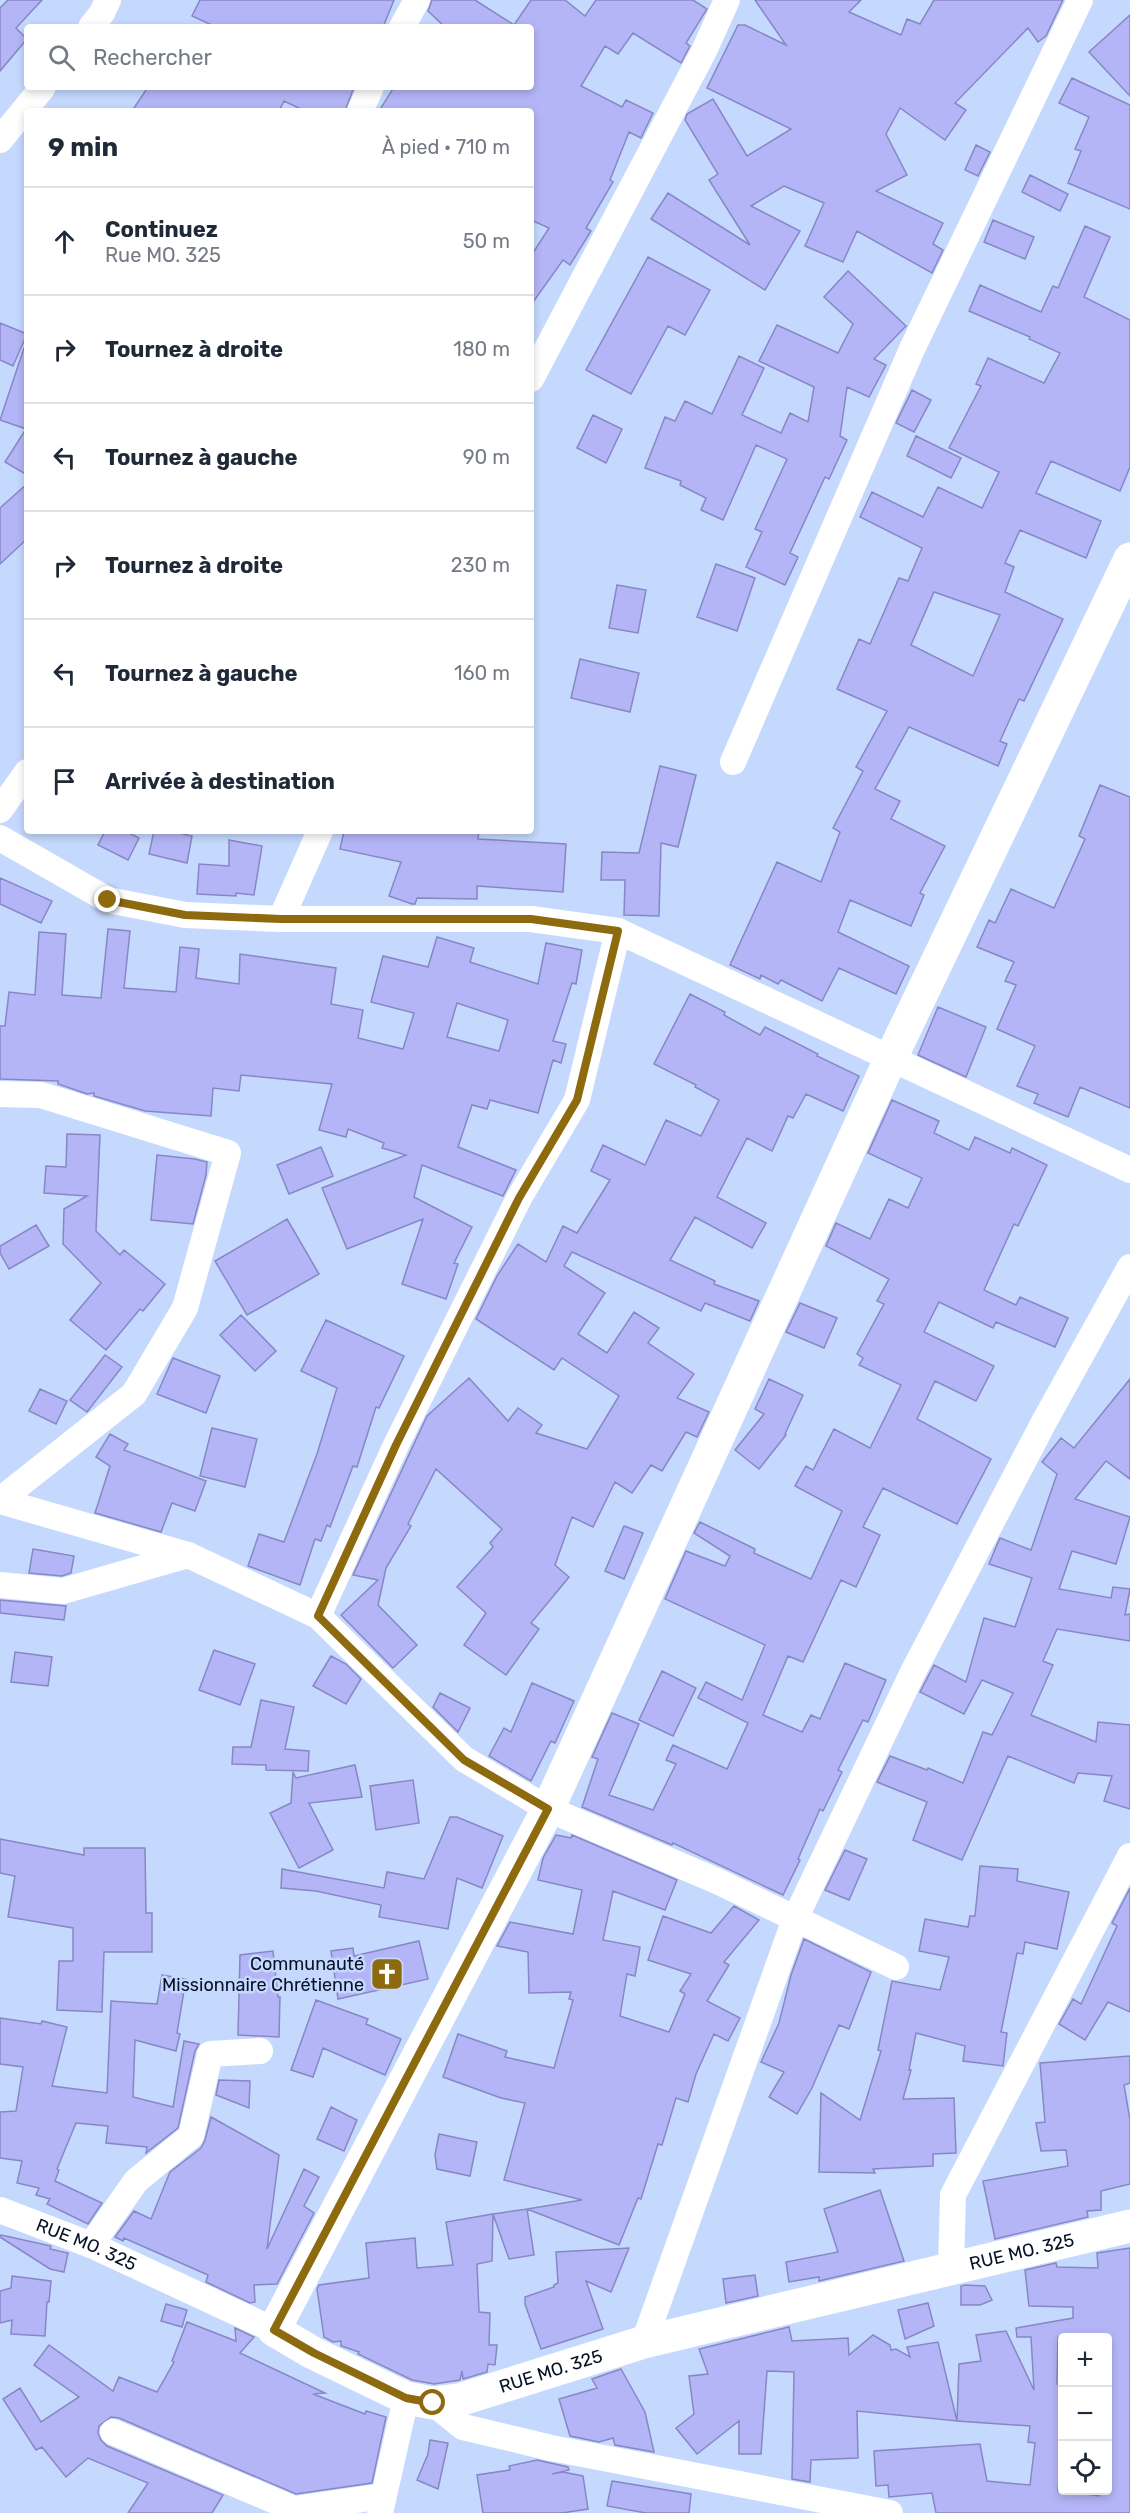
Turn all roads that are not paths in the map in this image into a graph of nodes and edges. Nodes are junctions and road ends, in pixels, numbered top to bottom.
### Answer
1 (108, 0) edge
2 (417, 0) edge
3 (727, 0) edge
4 (1080, 0) edge
5 (93, 24) edge
6 (404, 24) edge
7 (41, 90) edge
8 (370, 90) edge
9 (26, 108) edge
10 (361, 108) edge
11 (24, 110) edge
12 (0, 140) edge
13 (534, 373) edge
14 (1130, 559) edge
15 (733, 762) dead end
16 (24, 776) edge
17 (0, 810) edge
18 (319, 834) edge
19 (0, 838) edge
20 (281, 919) junction
21 (618, 931) junction
22 (890, 1060) junction
23 (0, 1094) edge
24 (1130, 1170) edge
25 (1130, 1267) edge
26 (0, 1501) edge
27 (188, 1555) junction
28 (0, 1585) edge
29 (318, 1616) junction
30 (548, 1809) junction
31 (1130, 1856) edge
32 (795, 1919) junction
33 (896, 1967) dead end
34 (260, 2051) dead end
35 (0, 2210) edge
36 (1130, 2226) edge
37 (91, 2245) junction
38 (951, 2268) junction
39 (274, 2330) junction
40 (644, 2342) junction
41 (420, 2401) junction
42 (113, 2432) dead end
43 (382, 2505) edge
44 (890, 2513) edge

1 - 5 street
2 - 6 street
3 - 13 street
4 - 15 street
7 - 9 street
8 - 10 street
11 - 12 street
14 - 22 street
16 - 17 street
18 - 20 street
19 - 20 street
20 - 21 street
21 - 22 street
21 - 29 street
22 - 24 street
22 - 30 street
23 - 26 street
25 - 32 street
26 - 27 street
27 - 28 street
27 - 29 street
29 - 30 street
30 - 32 street
30 - 39 street
31 - 38 street
32 - 33 street
32 - 40 street
34 - 37 street
35 - 37 street, RUE MO. 325
36 - 38 street, RUE MO. 325
37 - 39 street, RUE MO. 325
38 - 40 street, RUE MO. 325
39 - 41 street, RUE MO. 325
40 - 41 street, RUE MO. 325
41 - 43 street
41 - 44 street
42 - 43 street

